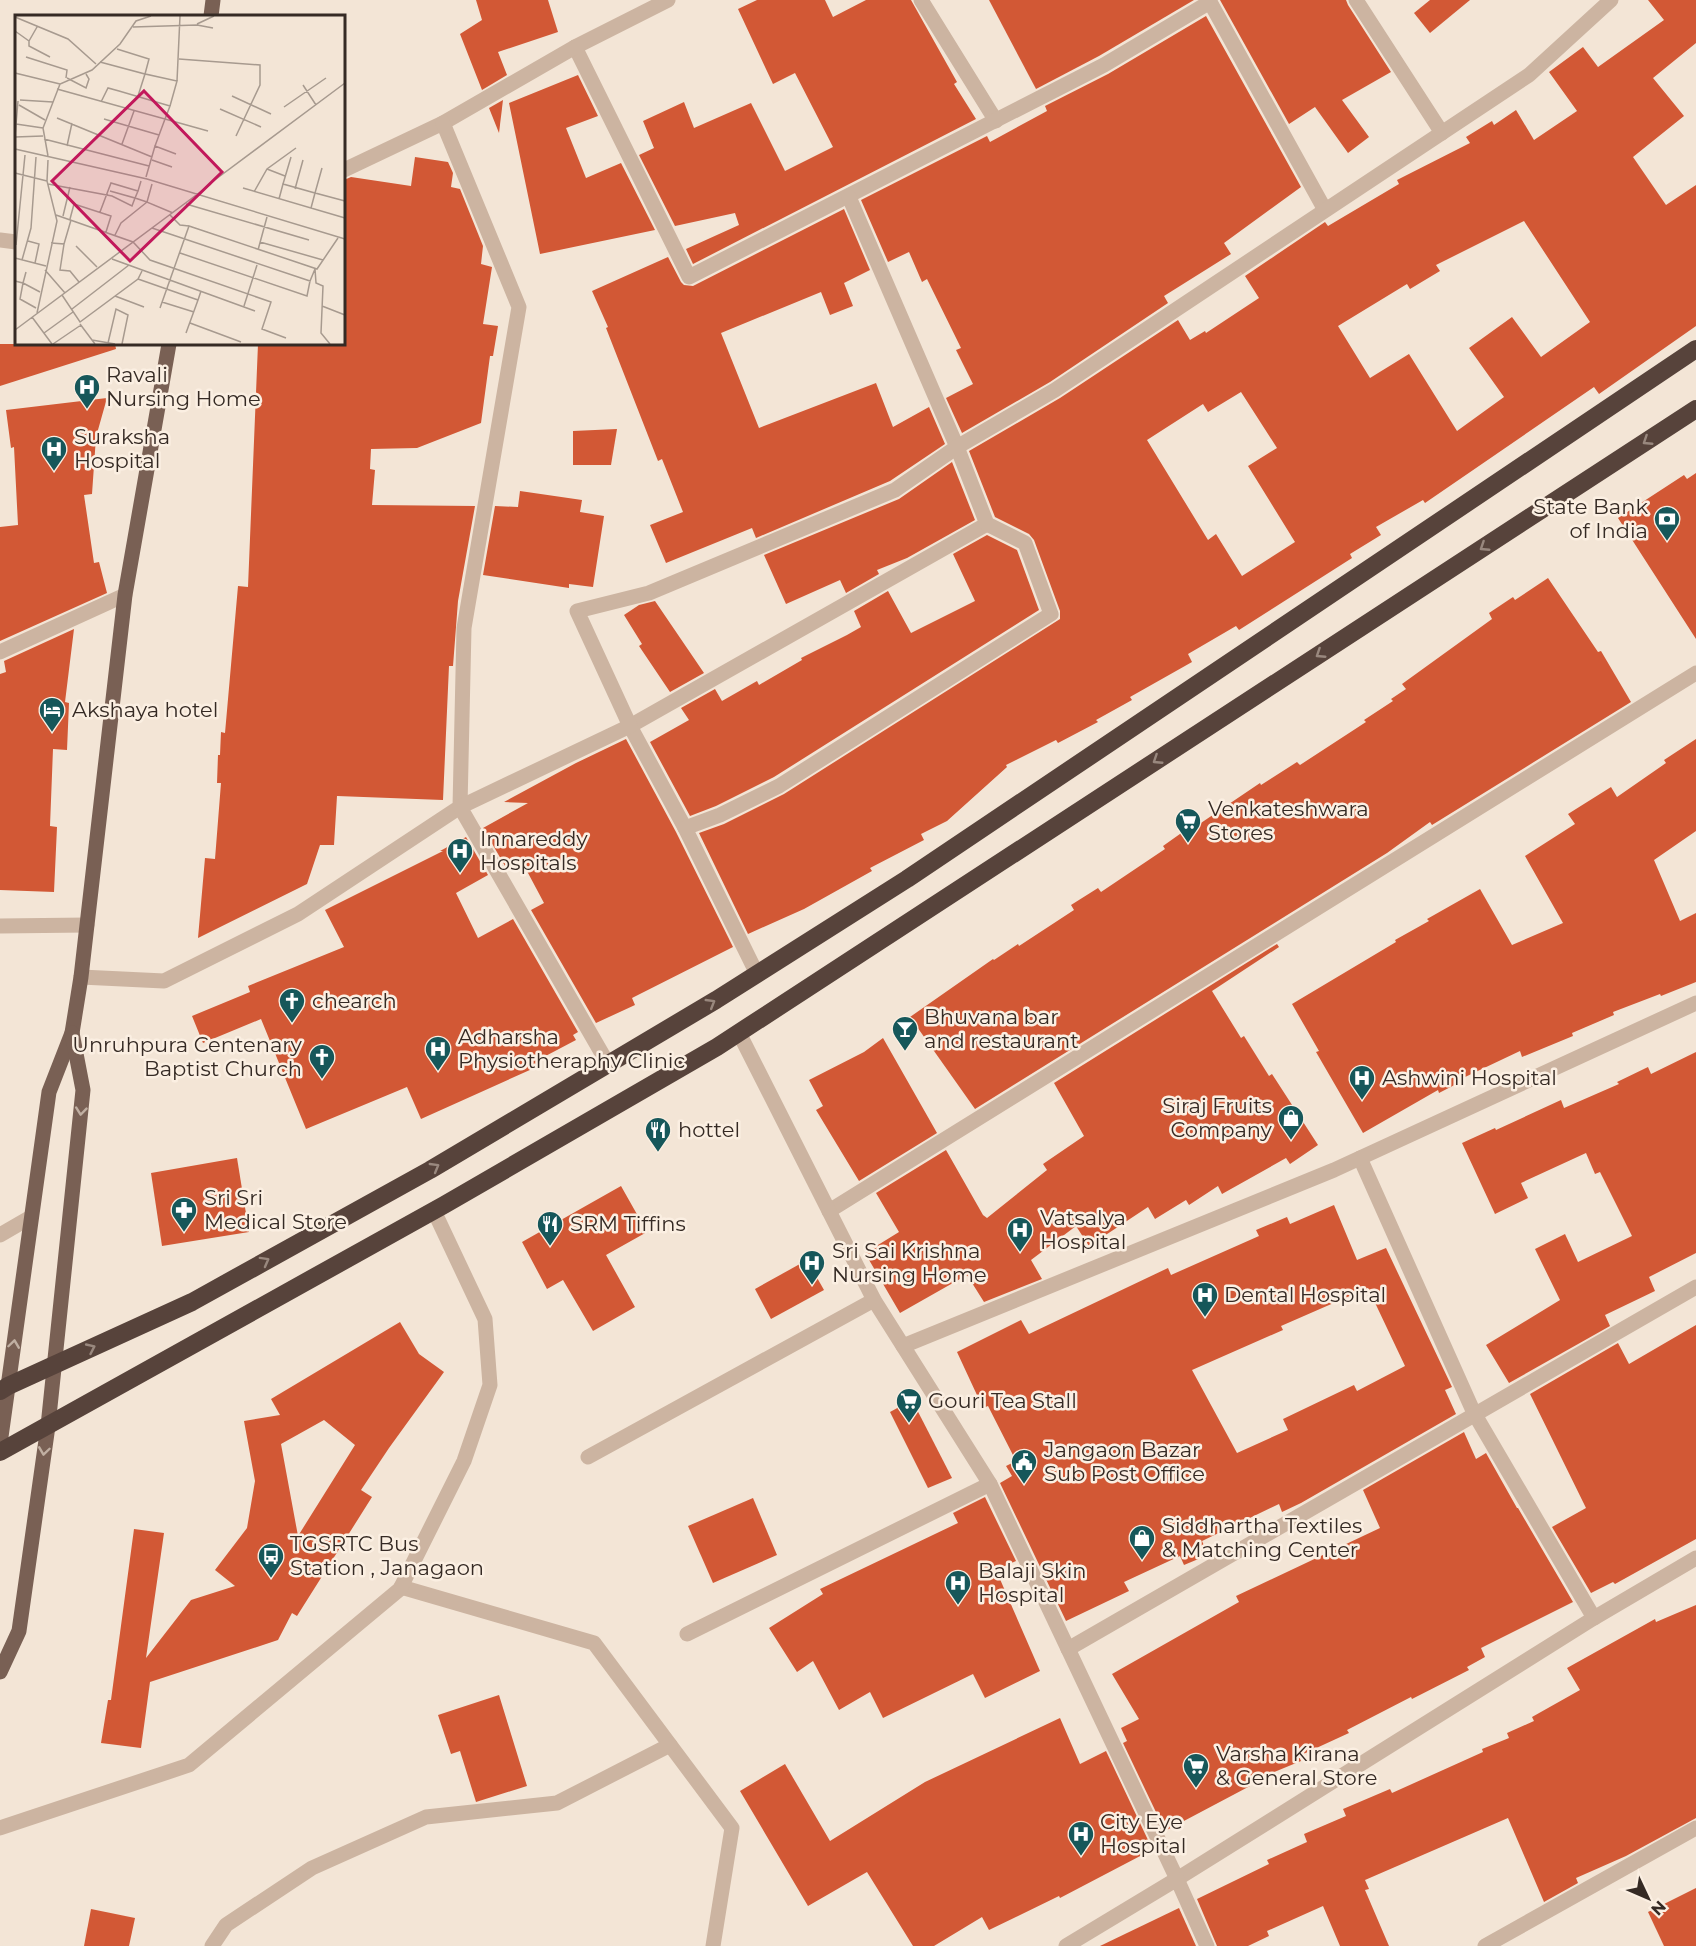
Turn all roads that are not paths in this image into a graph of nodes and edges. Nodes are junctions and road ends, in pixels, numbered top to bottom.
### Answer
1 (213, 0) edge
2 (668, 0) edge
3 (921, 0) edge
4 (1356, 0) edge
5 (1611, 0) edge
6 (1210, 1) edge
7 (211, 15) edge
8 (575, 47) junction
9 (996, 122) junction
10 (443, 123) junction
11 (1442, 133) junction
12 (345, 170) edge
13 (849, 197) junction
14 (1325, 210) junction
15 (0, 240) edge
16 (15, 242) edge
17 (169, 345) edge
18 (1696, 349) edge
19 (1696, 409) edge
20 (957, 447) junction
21 (987, 524) junction
22 (125, 595) junction
23 (0, 652) edge
24 (1696, 673) edge
25 (630, 726) junction
26 (459, 807) junction
27 (685, 828) junction
28 (87, 925) junction
29 (0, 926) edge
30 (757, 974) junction
31 (81, 977) junction
32 (1696, 1003) edge
33 (72, 1033) junction
34 (739, 1033) junction
35 (608, 1064) junction
36 (1360, 1158) junction
37 (434, 1211) junction
38 (829, 1211) junction
39 (31, 1217) junction
40 (0, 1235) edge
41 (1696, 1287) edge
42 (874, 1300) junction
43 (903, 1346) junction
44 (55, 1365) junction
45 (4, 1389) edge
46 (1474, 1413) junction
47 (48, 1426) junction
48 (0, 1444) edge
49 (0, 1452) edge
50 (588, 1457) dead end
51 (990, 1484) junction
52 (1696, 1558) edge
53 (401, 1587) junction
54 (1594, 1618) junction
55 (687, 1635) dead end
56 (1068, 1648) junction
57 (0, 1671) edge
58 (670, 1745) junction
59 (0, 1828) edge
60 (1696, 1828) edge
61 (1177, 1879) junction
62 (212, 1946) edge
63 (713, 1946) edge
64 (1066, 1946) edge
65 (1207, 1946) edge
66 (1485, 1946) edge

1 - 7 main road
2 - 8 street
3 - 9 street
4 - 11 street
5 - 11 street
6 - 9 street
6 - 14 street
8 - 10 street
8 - 13 street
9 - 13 street
10 - 12 street
10 - 26 street
11 - 14 street
13 - 20 street
14 - 20 street
15 - 16 street
17 - 22 main road
18 - 30 highway
19 -> 34 highway
20 - 21 street
20 - 25 street
21 - 25 street
21 - 27 street
22 - 23 street
22 - 28 main road
24 - 38 street
25 - 26 street
25 - 27 street
26 - 31 street
26 - 35 street
27 - 30 street
28 - 29 street
28 - 31 main road
35 -> 30 highway
31 - 33 main road
32 - 36 street
33 - 39 main road
33 -> 44 main road
34 - 37 highway
34 - 38 street
44 -> 35 highway
36 - 43 street
36 - 46 street
37 - 47 highway
37 - 53 street
38 - 42 street
39 - 40 street
45 -> 39 main road
41 - 46 street
42 - 43 street
42 - 50 street
43 - 51 street
44 - 45 highway
44 - 47 main road
45 - 48 main road
46 - 54 street
46 - 56 street
47 - 49 highway
47 -> 57 main road
51 - 55 street
51 - 56 street
52 - 54 street
53 - 58 street
53 - 59 street
54 - 61 street
56 - 61 street
58 - 62 street
58 - 63 street
60 - 66 street
61 - 64 street
61 - 65 street

